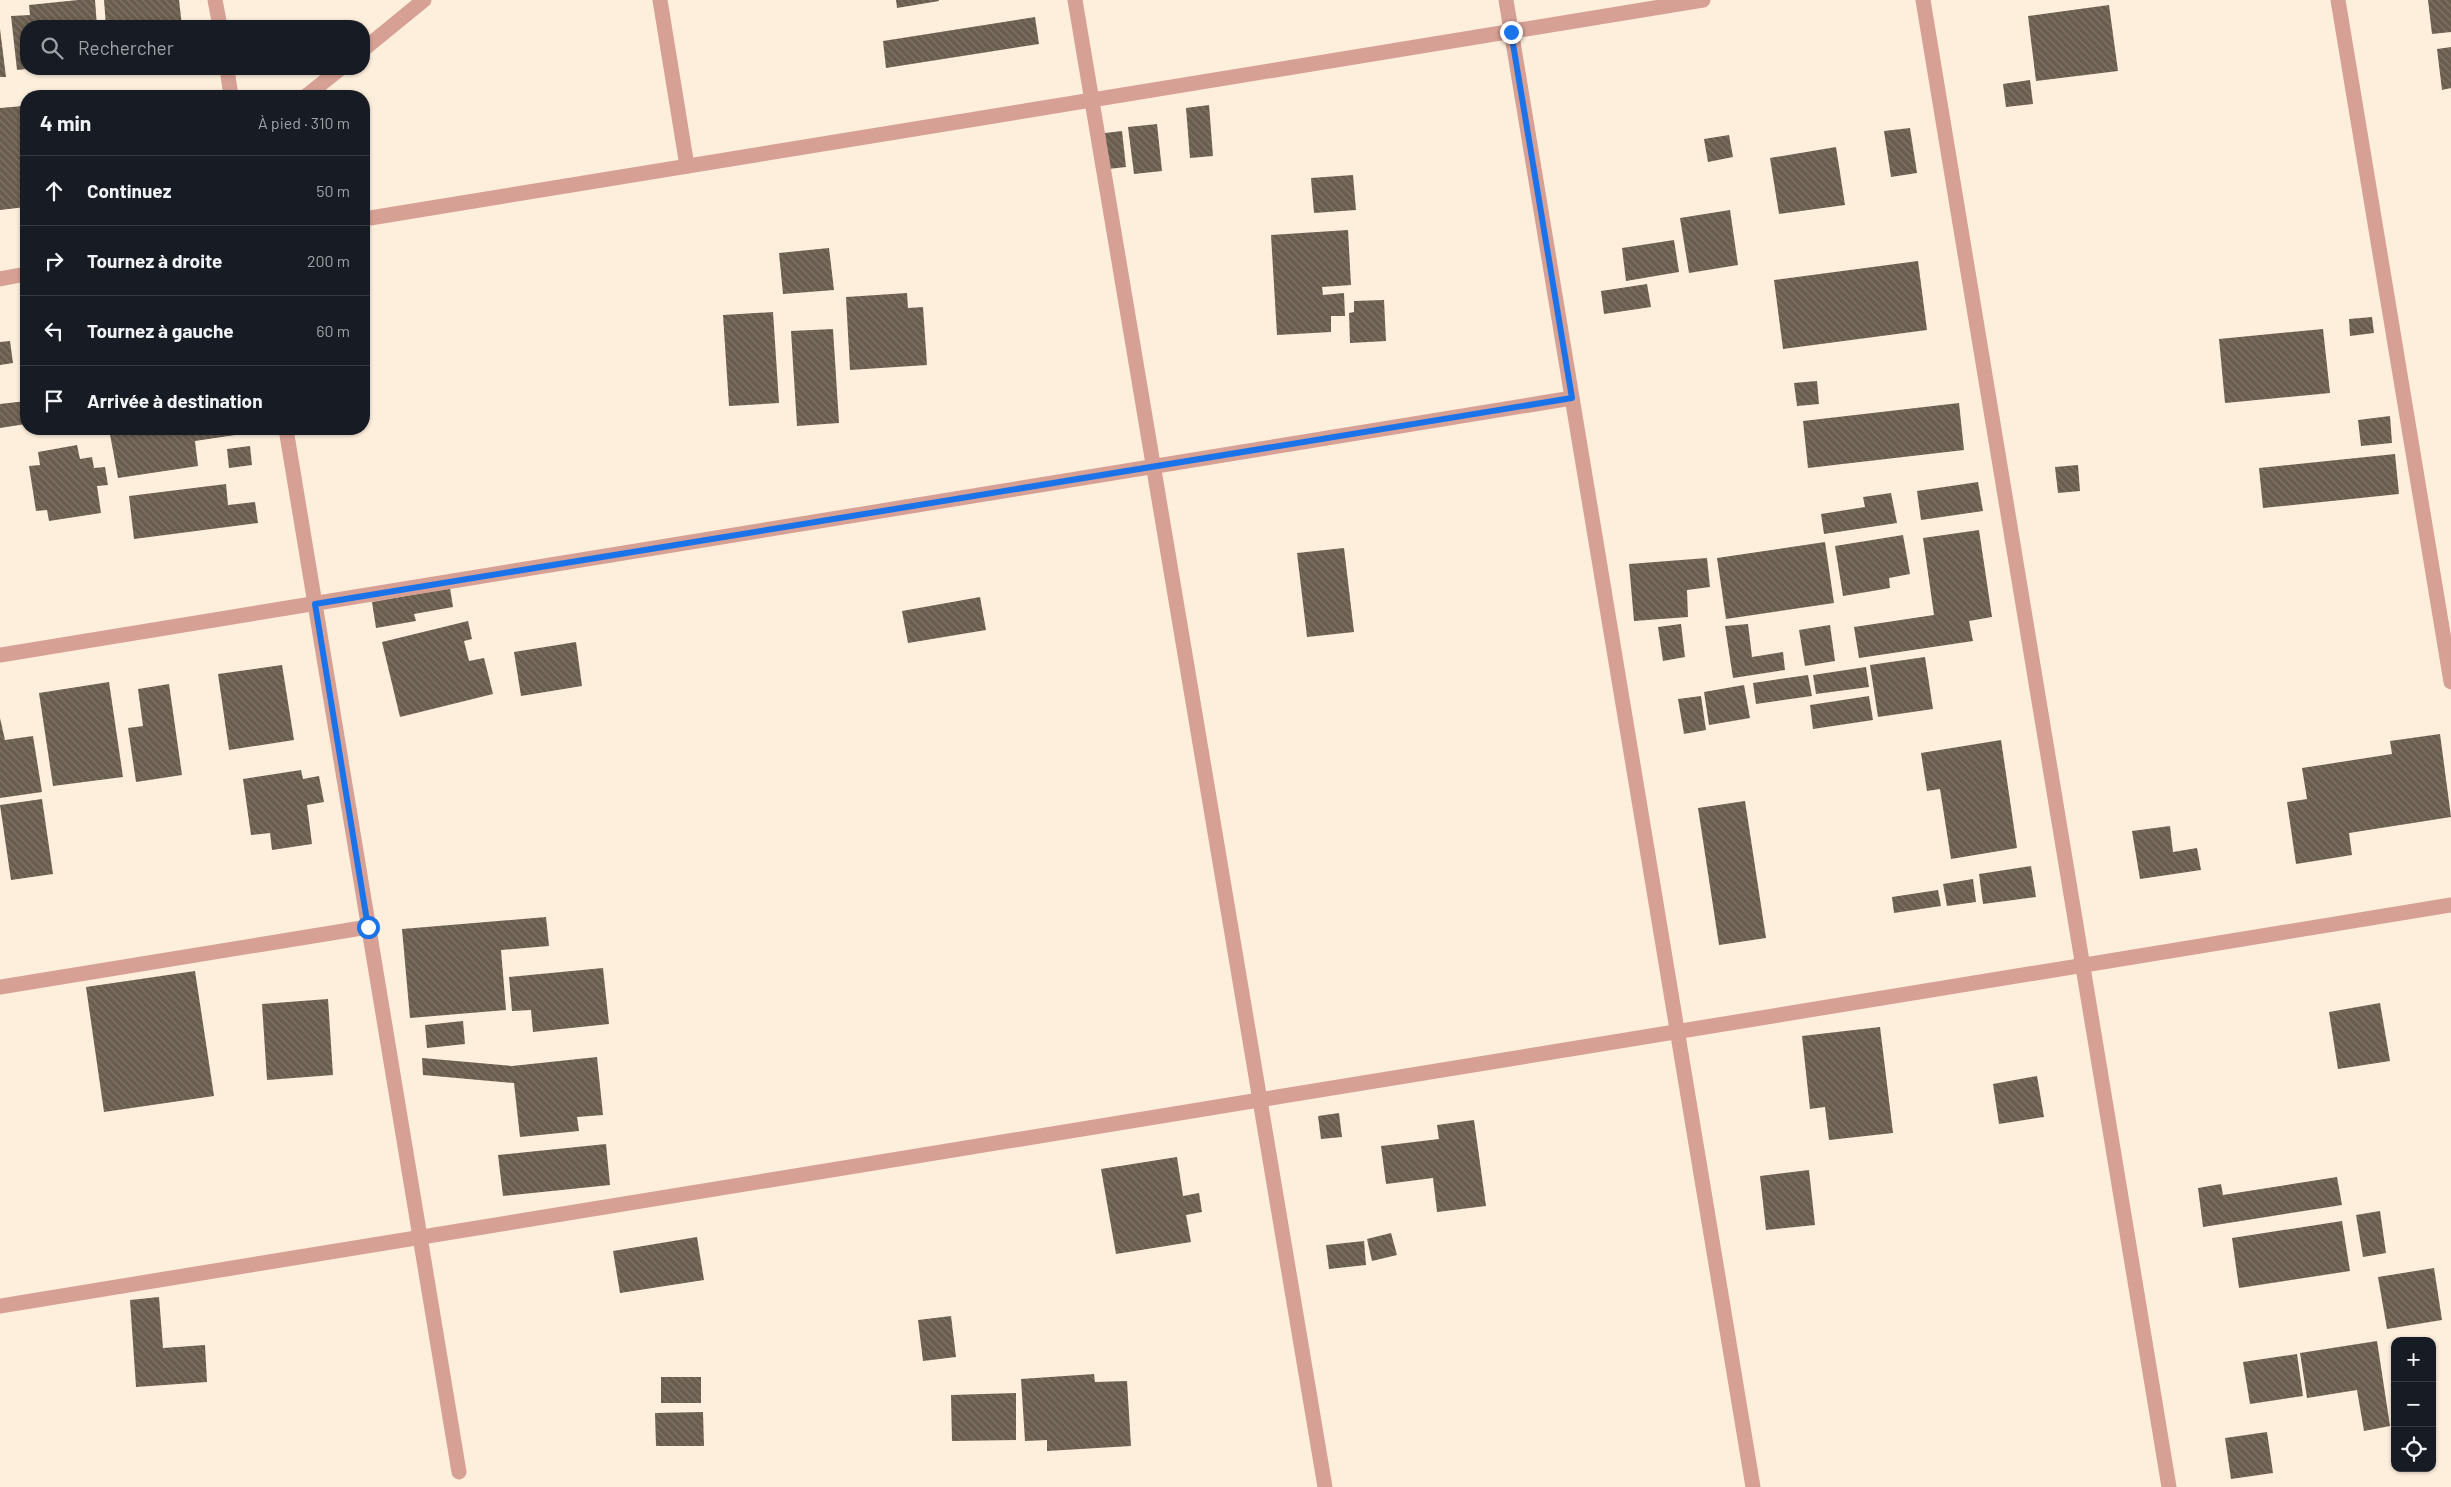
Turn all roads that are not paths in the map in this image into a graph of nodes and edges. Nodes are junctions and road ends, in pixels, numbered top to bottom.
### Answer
1 (215, 0) edge
2 (424, 0) edge
3 (660, 0) edge
4 (1075, 0) edge
5 (1506, 0) edge
6 (1703, 0) edge
7 (1923, 0) edge
8 (2338, 0) edge
9 (219, 20) edge
10 (1511, 32) junction
11 (370, 44) edge
12 (228, 75) edge
13 (332, 75) edge
14 (230, 90) edge
15 (314, 90) edge
16 (1092, 100) junction
17 (687, 166) junction
18 (370, 218) edge
19 (20, 275) edge
20 (0, 279) edge
21 (1572, 398) junction
22 (287, 435) edge
23 (1153, 467) junction
24 (315, 604) junction
25 (0, 655) edge
26 (2451, 682) edge
27 (2451, 905) edge
28 (368, 927) junction
29 (2083, 965) junction
30 (0, 988) edge
31 (1677, 1031) junction
32 (1260, 1100) junction
33 (420, 1237) junction
34 (0, 1306) edge
35 (458, 1472) dead end
36 (1325, 1487) edge
37 (1753, 1487) edge
38 (2169, 1487) edge

1 - 9 street
2 - 11 street
3 - 17 street
4 - 16 street
5 - 10 street
6 - 10 street
7 - 29 street
8 - 26 street
10 - 16 street
10 - 21 street
12 - 14 street
13 - 15 street
16 - 17 street
16 - 23 street
17 - 18 street
19 - 20 street
21 - 23 street
21 - 31 street
22 - 24 street
23 - 24 street
23 - 32 street
24 - 25 street
24 - 28 street
27 - 29 street
28 - 30 street
28 - 33 street
29 - 31 street
29 - 38 street
31 - 32 street
31 - 37 street
32 - 33 street
32 - 36 street
33 - 34 street
33 - 35 street

